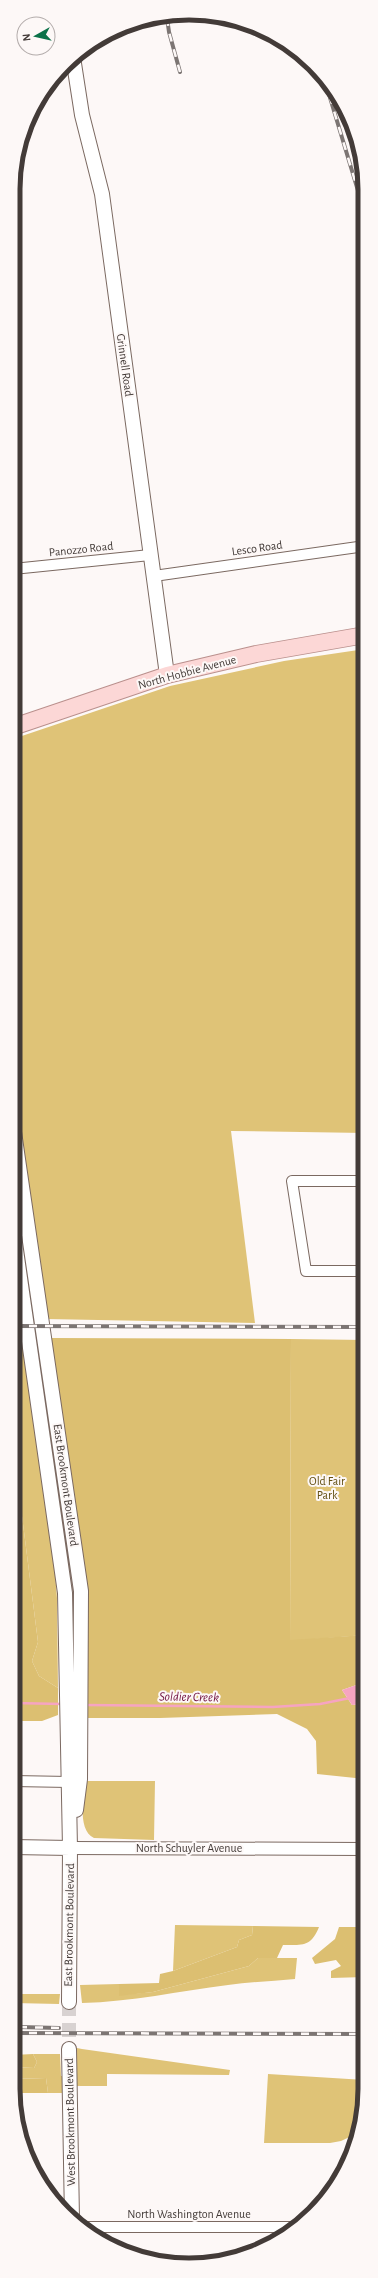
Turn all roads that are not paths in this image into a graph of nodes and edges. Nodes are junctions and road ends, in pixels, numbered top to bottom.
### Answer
1 (74, 65) edge
2 (358, 547) edge
3 (150, 555) junction
4 (20, 568) edge
5 (154, 576) junction
6 (358, 636) edge
7 (167, 675) junction
8 (20, 725) edge
9 (20, 1173) edge
10 (358, 1181) edge
11 (358, 1271) edge
12 (20, 1278) edge
13 (74, 1695) junction
14 (74, 1715) junction
15 (20, 1781) edge
16 (69, 1782) junction
17 (20, 1847) edge
18 (70, 1848) junction
19 (358, 1849) edge
20 (69, 2002) tunnel mouth
21 (69, 2049) tunnel mouth
22 (72, 2211) edge
23 (91, 2227) edge
24 (287, 2227) edge

1 - 3 main road, Grinnell Road
2 - 5 street, Lesco Road
3 - 4 street, Panozzo Road
3 - 5 main road, Grinnell Road
5 - 7 main road, Grinnell Road
6 - 7 main road, North Hobbie Avenue
7 - 8 main road, North Hobbie Avenue
9 - 13 main road, East Brookmont Boulevard
10 - 11 street
12 - 13 main road, East Brookmont Boulevard
13 - 14 main road, East Brookmont Boulevard
14 - 16 main road, East Brookmont Boulevard
14 - 18 main road, East Brookmont Boulevard
15 - 16 street
16 - 18 main road, East Brookmont Boulevard
17 - 18 main road, North Schuyler Avenue
18 - 19 street, North Schuyler Avenue
18 - 20 main road, East Brookmont Boulevard
21 - 22 main road, West Brookmont Boulevard
23 - 24 street, North Washington Avenue

